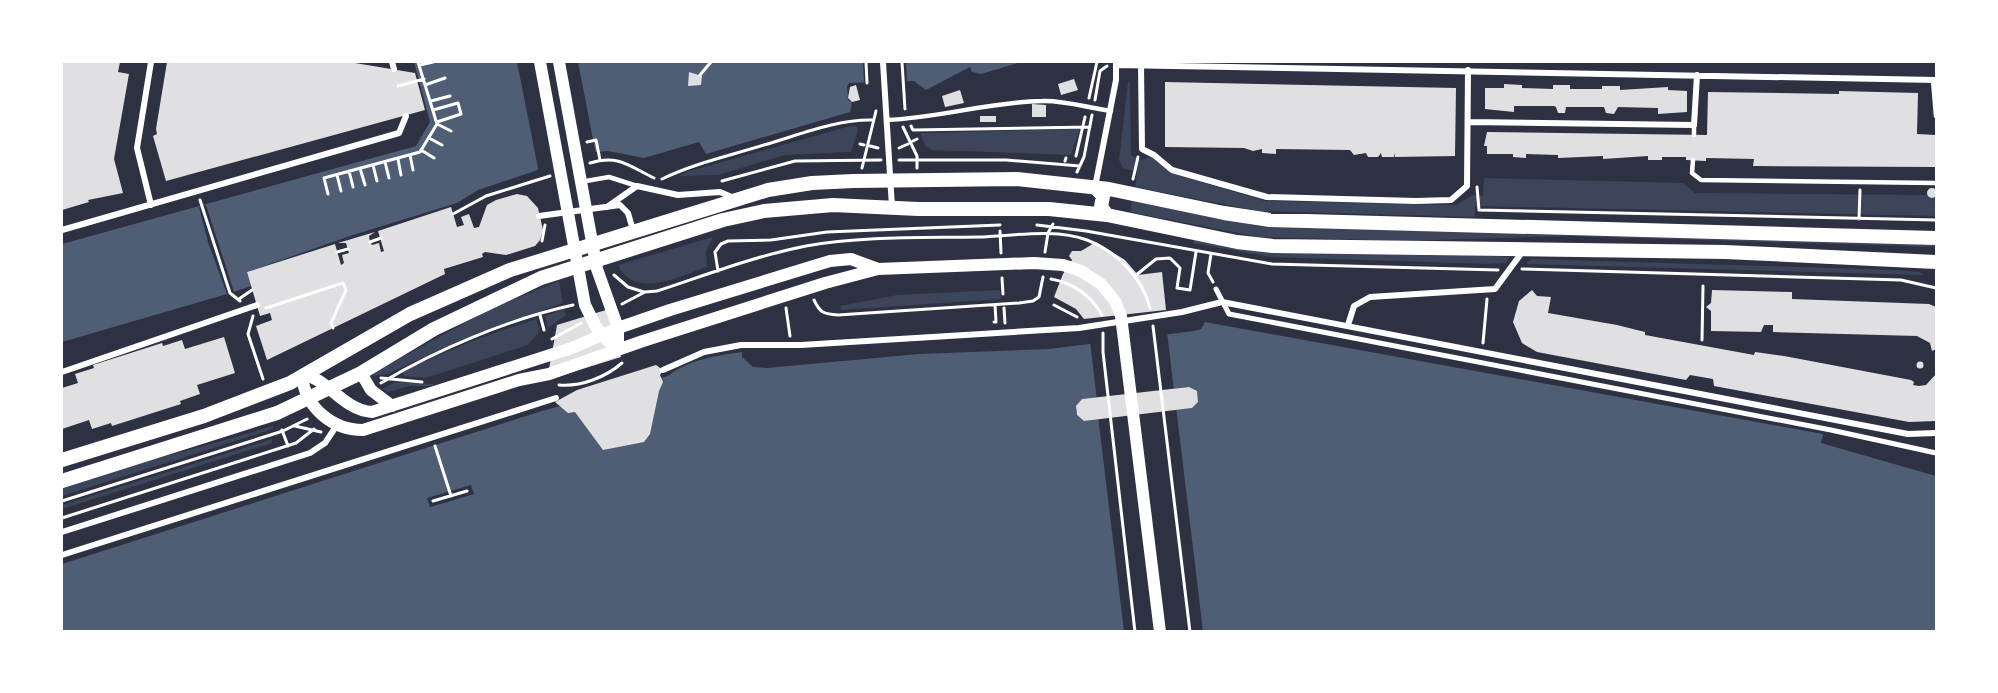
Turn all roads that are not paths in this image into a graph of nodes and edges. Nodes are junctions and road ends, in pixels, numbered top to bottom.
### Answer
1 (151, 62) edge
2 (392, 62) edge
3 (540, 62) edge
4 (560, 62) edge
5 (883, 62) edge
6 (1116, 63) edge
7 (1141, 64) junction
8 (393, 69) dead end
9 (1468, 70) junction
10 (1697, 75) junction
11 (1935, 80) edge
12 (1110, 111) junction
13 (406, 116) dead end
14 (1936, 116) edge
15 (887, 120) junction
16 (1468, 122) junction
17 (1694, 125) junction
18 (1694, 135) dead end
19 (1693, 160) dead end
20 (891, 180) junction
21 (586, 181) dead end
22 (1936, 183) edge
23 (636, 186) junction
24 (1095, 187) junction
25 (734, 198) junction
26 (151, 205) junction
27 (607, 207) junction
28 (892, 207) junction
29 (1107, 215) junction
30 (539, 216) dead end
31 (62, 230) edge
32 (633, 230) junction
33 (1936, 238) edge
34 (1524, 250) junction
35 (1936, 262) edge
36 (878, 269) junction
37 (1216, 289) dead end
38 (1221, 302) junction
39 (254, 308) road end
40 (1348, 325) junction
41 (618, 328) junction
42 (602, 336) junction
43 (618, 350) junction
44 (663, 369) dead end
45 (62, 372) edge
46 (302, 376) junction
47 (364, 379) junction
48 (330, 390) junction
49 (556, 398) dead end
50 (310, 400) junction
51 (393, 406) junction
52 (334, 431) junction
53 (1936, 433) edge
54 (1936, 453) edge
55 (62, 460) edge
56 (62, 481) edge
57 (62, 532) edge
58 (62, 555) edge
59 (1160, 632) edge

1 - 26 street
2 - 8 street
3 - 42 main road
4 - 41 main road
5 - 15 street
6 - 7 street
6 - 12 street
7 - 9 street
7 - 16 street
9 - 10 street
9 - 16 street
10 - 11 street
10 - 17 street
11 - 14 lane
12 - 15 lane
12 - 24 street
13 - 26 street
15 - 20 street
16 - 17 street
17 - 18 lane
19 - 22 lane
20 - 24 main road
20 - 25 main road
20 - 28 street
21 - 23 lane
23 - 25 street
23 - 27 street
24 - 29 main road
24 - 33 main road
25 - 32 main road
26 - 31 street
27 - 30 street
27 - 32 street
28 - 29 main road
28 - 47 main road
29 - 34 main road
32 - 46 main road
34 - 35 main road
34 - 40 street
36 - 41 main road
36 - 43 main road
36 - 59 main road
37 - 38 street
38 - 40 street
38 - 44 street
38 - 54 street
39 - 45 street
40 - 53 street
41 - 42 main road
41 - 43 main road
42 - 43 main road
42 - 51 main road
43 - 52 main road
46 - 48 main road
46 - 50 main road
46 - 55 main road
47 - 48 main road
47 - 51 main road
48 - 50 main road
48 - 51 main road
49 - 58 street
50 - 52 main road
50 - 56 main road
52 - 57 street

